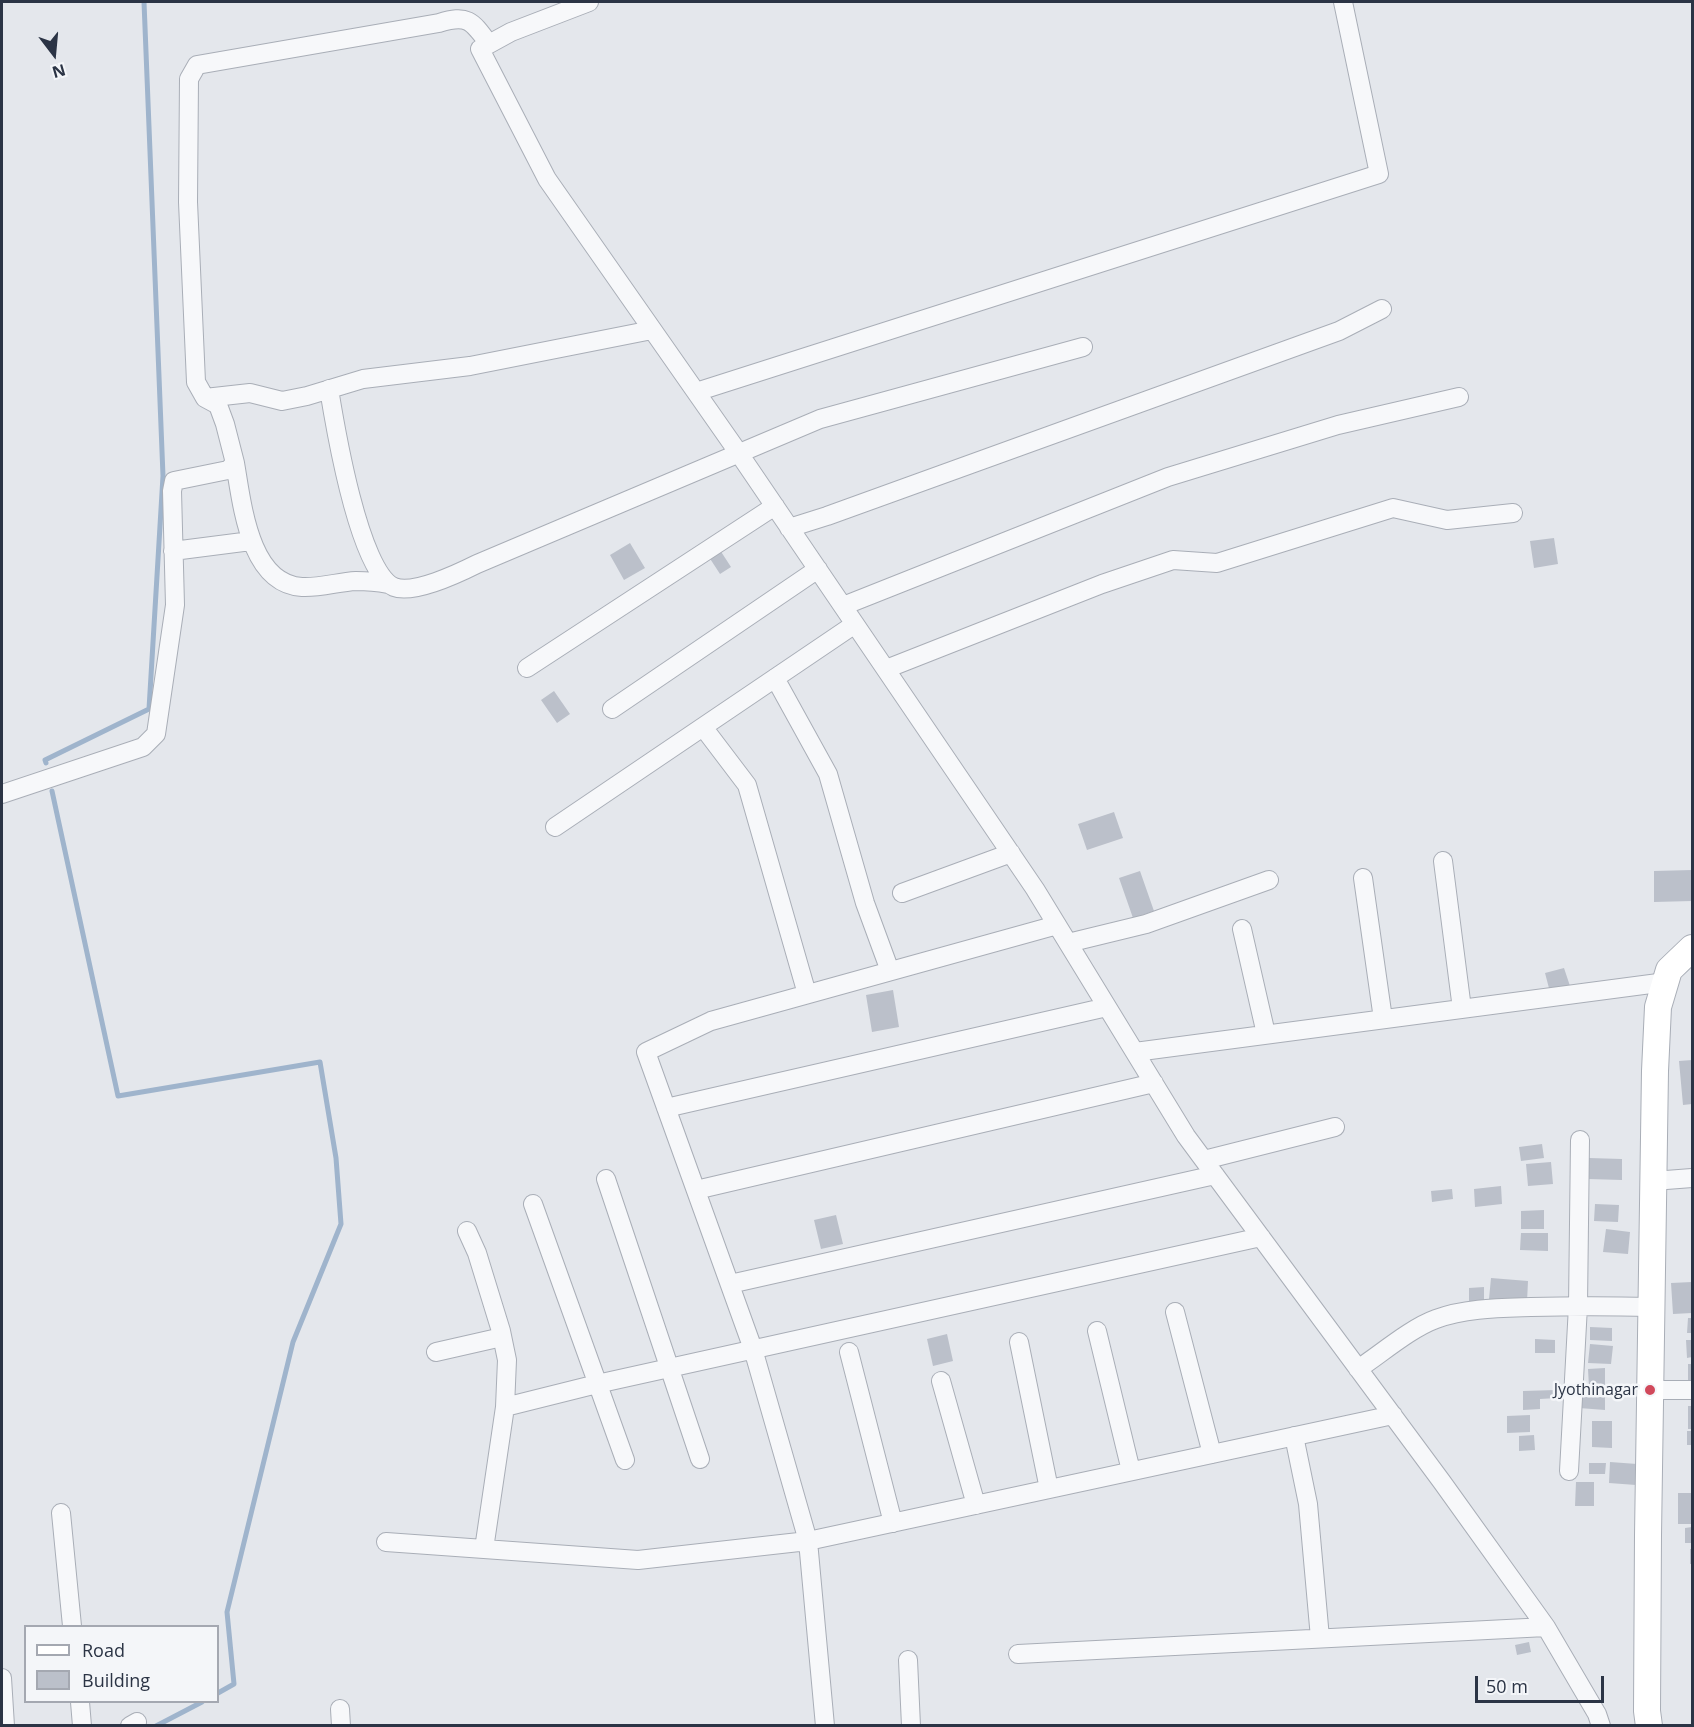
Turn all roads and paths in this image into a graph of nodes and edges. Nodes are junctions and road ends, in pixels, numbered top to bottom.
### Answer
1 (589, 2) edge
2 (1342, 2) edge
3 (489, 44) junction
4 (1382, 309) dead end
5 (652, 330) junction
6 (1083, 347) dead end
7 (328, 389) junction
8 (696, 392) junction
9 (1459, 397) dead end
10 (205, 398) junction
11 (740, 455) junction
12 (235, 464) junction
13 (775, 506) junction
14 (1513, 513) dead end
15 (789, 528) junction
16 (250, 541) junction
17 (173, 551) junction
18 (818, 570) junction
19 (388, 584) junction
20 (843, 606) junction
21 (855, 624) junction
22 (527, 668) dead end
23 (886, 669) junction
24 (775, 678) junction
25 (612, 709) dead end
26 (703, 727) junction
27 (2, 794) edge
28 (555, 827) dead end
29 (1011, 853) junction
30 (1443, 861) dead end
31 (1363, 878) dead end
32 (1269, 880) dead end
33 (902, 893) dead end
34 (1058, 925) junction
35 (1242, 929) dead end
36 (1068, 943) junction
37 (1692, 948) edge
38 (890, 971) junction
39 (1666, 982) junction
40 (807, 994) junction
41 (1107, 1007) junction
42 (1461, 1009) junction
43 (1383, 1019) junction
44 (1266, 1034) junction
45 (1135, 1052) junction
46 (1154, 1083) junction
47 (666, 1108) junction
48 (1335, 1127) dead end
49 (1580, 1140) dead end
50 (1203, 1160) junction
51 (1215, 1175) junction
52 (606, 1179) dead end
53 (1692, 1179) edge
54 (1653, 1181) junction
55 (696, 1190) junction
56 (533, 1204) dead end
57 (467, 1231) dead end
58 (1261, 1237) junction
59 (730, 1284) junction
60 (1578, 1305) junction
61 (1651, 1307) junction
62 (1175, 1312) dead end
63 (1097, 1331) dead end
64 (502, 1337) junction
65 (1019, 1342) dead end
66 (753, 1349) junction
67 (436, 1352) dead end
68 (849, 1352) dead end
69 (669, 1368) junction
70 (1359, 1368) junction
71 (941, 1381) dead end
72 (597, 1384) junction
73 (1650, 1390) junction
74 (1692, 1390) edge
75 (505, 1407) junction
76 (1393, 1415) junction
77 (1294, 1436) junction
78 (1212, 1454) junction
79 (700, 1459) dead end
80 (625, 1460) dead end
81 (1131, 1471) junction
82 (1569, 1471) dead end
83 (1049, 1489) junction
84 (976, 1505) junction
85 (61, 1513) dead end
86 (893, 1523) junction
87 (808, 1541) junction
88 (386, 1542) dead end
89 (484, 1549) junction
90 (72, 1625) edge
91 (1546, 1627) junction
92 (1320, 1638) junction
93 (1018, 1654) dead end
94 (908, 1660) dead end
95 (2, 1678) edge
96 (80, 1703) edge
97 (5, 1725) edge
98 (82, 1725) edge
99 (816, 1725) edge
100 (825, 1725) edge
101 (911, 1725) edge
102 (1601, 1725) edge
103 (1649, 1725) edge

1 - 3 street
2 - 8 street
3 - 5 street
3 - 10 street
4 - 15 street
5 - 7 street
5 - 8 street
6 - 11 street
7 - 10 street
7 - 19 street
8 - 11 street
9 - 20 street
10 - 12 street
11 - 13 street
11 - 19 street
12 - 16 street
12 - 17 street
13 - 15 street
13 - 22 street
14 - 23 street
15 - 18 street
16 - 17 street
16 - 19 street
17 - 27 street
18 - 20 street
18 - 25 street
20 - 21 street
21 - 23 street
21 - 24 street
23 - 29 street
24 - 26 street
24 - 38 street
26 - 28 street
26 - 40 street
29 - 33 street
29 - 34 street
30 - 42 street
31 - 43 street
32 - 36 street
34 - 36 street
34 - 38 street
35 - 44 street
36 - 41 street
37 - 39 street
38 - 40 street
39 - 42 street
39 - 54 street
40 - 47 street
41 - 45 street
41 - 47 street
42 - 43 street
43 - 44 street
44 - 45 street
45 - 46 street
46 - 50 street
46 - 55 street
47 - 55 street
48 - 50 street
49 - 60 street
50 - 51 street
51 - 58 street
51 - 59 street
52 - 69 street
53 - 54 street
54 - 61 street
55 - 59 street
56 - 72 street
57 - 64 street
58 - 66 street
58 - 70 street
59 - 66 street
60 - 61 street
60 - 70 street
60 - 82 street
61 - 73 street
62 - 78 street
63 - 81 street
64 - 67 street
64 - 75 street
65 - 83 street
66 - 69 street
66 - 87 street
68 - 86 street
69 - 72 street
69 - 79 street
70 - 76 street
71 - 84 street
72 - 75 street
72 - 80 street
73 - 74 street
73 - 103 street
75 - 89 street
76 - 77 street
76 - 91 street
77 - 78 street
77 - 92 street
78 - 81 street
81 - 83 street
83 - 84 street
84 - 86 street
85 - 90 street
86 - 87 street
87 - 89 street
87 - 100 street
88 - 89 street
91 - 92 street
91 - 102 street
92 - 93 street
94 - 101 street
95 - 97 street
96 - 98 street
99 - 100 street

